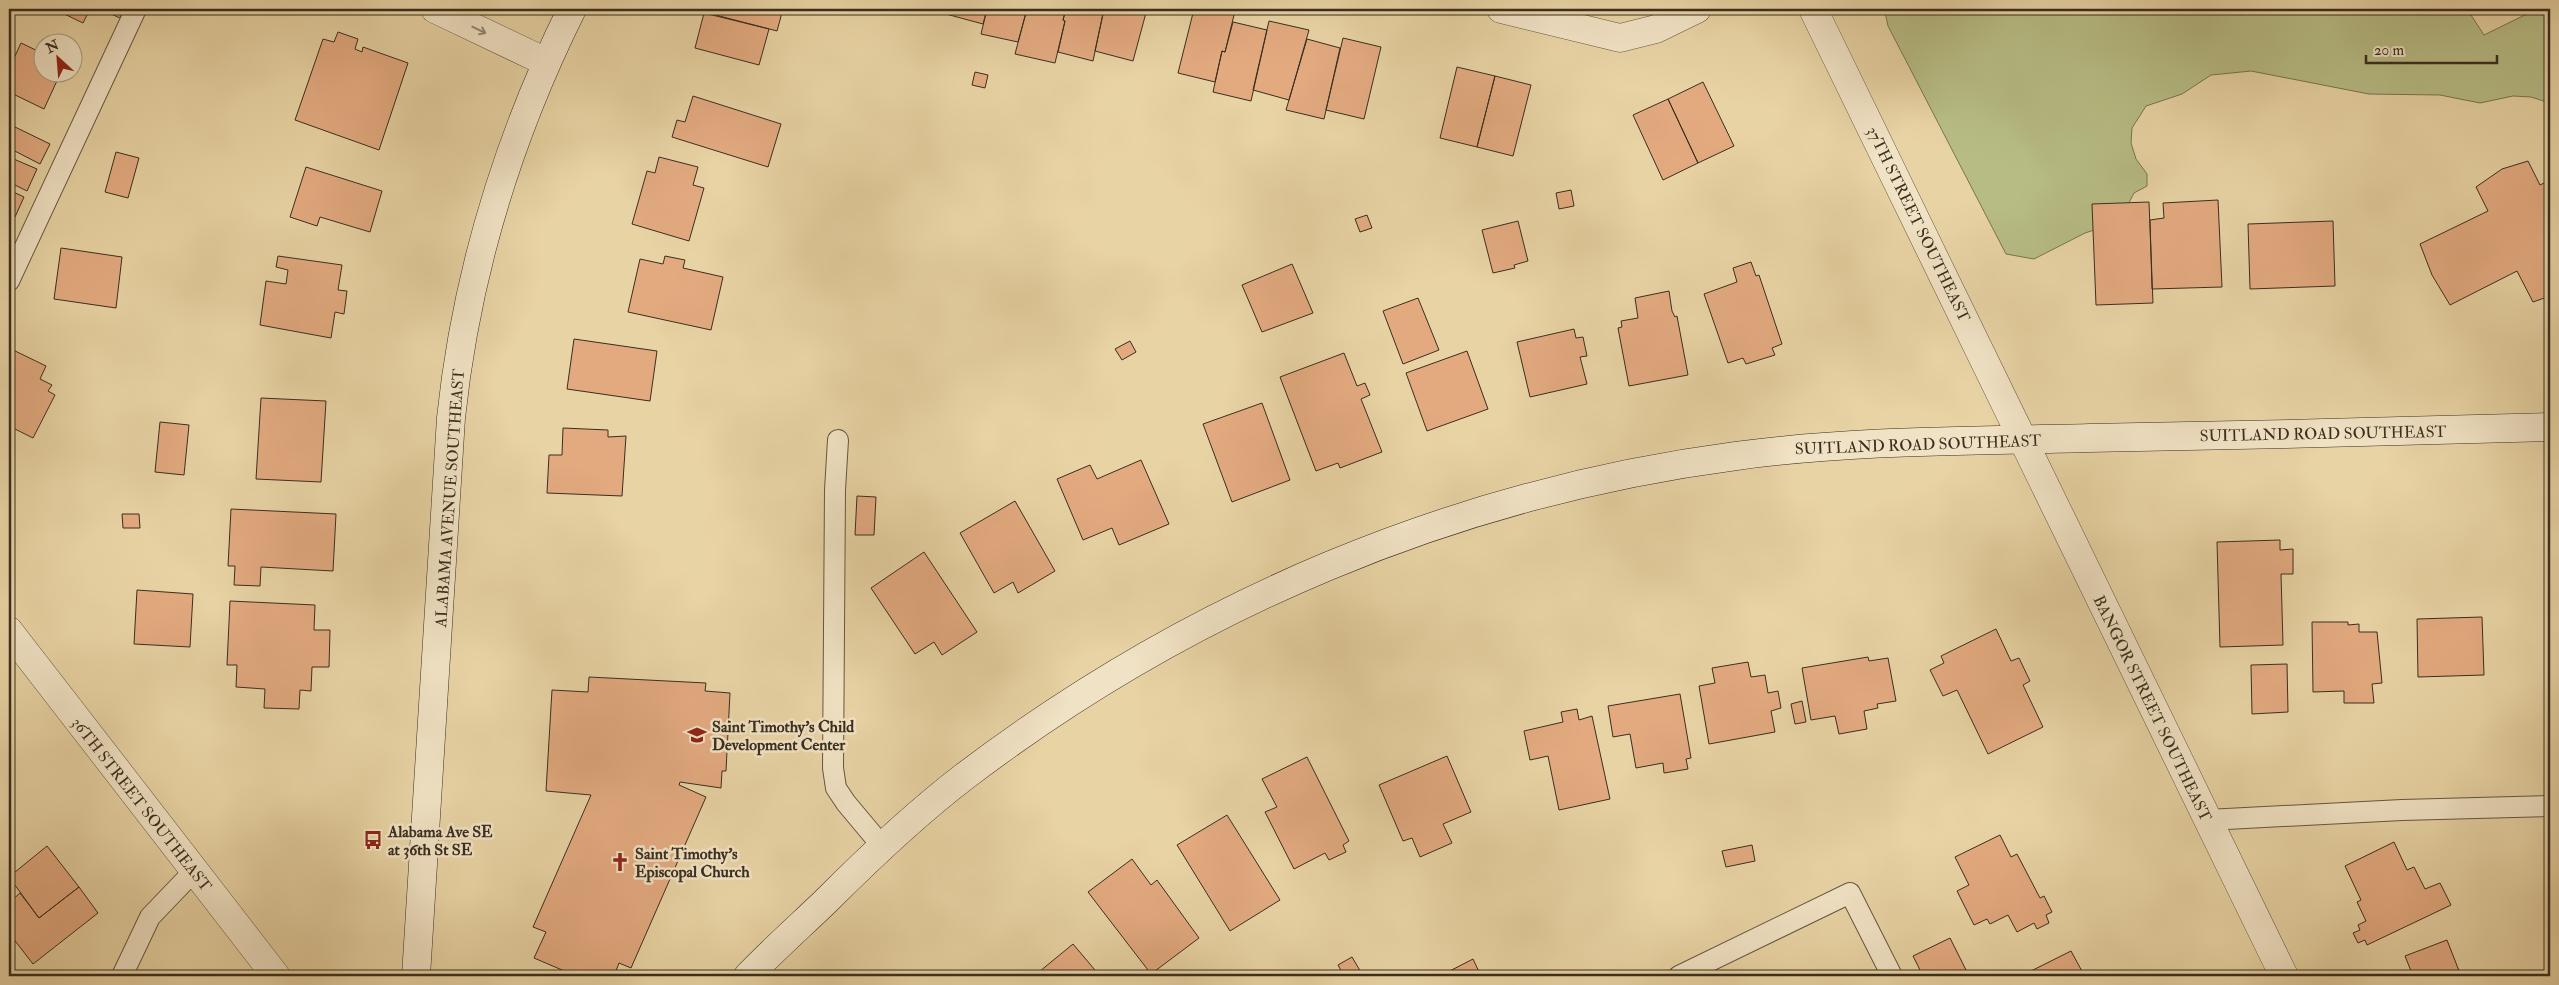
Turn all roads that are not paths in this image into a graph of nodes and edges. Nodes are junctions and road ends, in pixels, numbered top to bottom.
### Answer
1 (136, 9) edge
2 (435, 9) edge
3 (572, 9) edge
4 (1501, 9) edge
5 (1697, 9) edge
6 (1813, 9) edge
7 (546, 62) junction
8 (9, 281) edge
9 (2550, 427) edge
10 (2023, 439) junction
11 (838, 440) dead end
12 (9, 631) edge
13 (2550, 806) edge
14 (2208, 820) junction
15 (882, 846) junction
16 (194, 871) junction
17 (122, 976) edge
18 (276, 976) edge
19 (416, 976) edge
20 (748, 976) edge
21 (1679, 976) edge
22 (1892, 976) edge
23 (2284, 976) edge

1 - 8 lane
2 -> 7 main road
3 - 7 main road, ALABAMA AVENUE SOUTHEAST
4 - 5 main road
6 - 10 main road, 37TH STREET SOUTHEAST
7 - 19 main road, ALABAMA AVENUE SOUTHEAST
9 - 10 main road, SUITLAND ROAD SOUTHEAST
10 - 14 main road, BANGOR STREET SOUTHEAST
10 - 15 main road, SUITLAND ROAD SOUTHEAST
11 - 15 lane
12 - 16 main road, 36TH STREET SOUTHEAST
13 - 14 lane
14 - 23 main road, BANGOR STREET SOUTHEAST
15 - 20 main road, SUITLAND ROAD SOUTHEAST
16 - 17 lane
16 - 18 main road, 36TH STREET SOUTHEAST
21 - 22 lane

